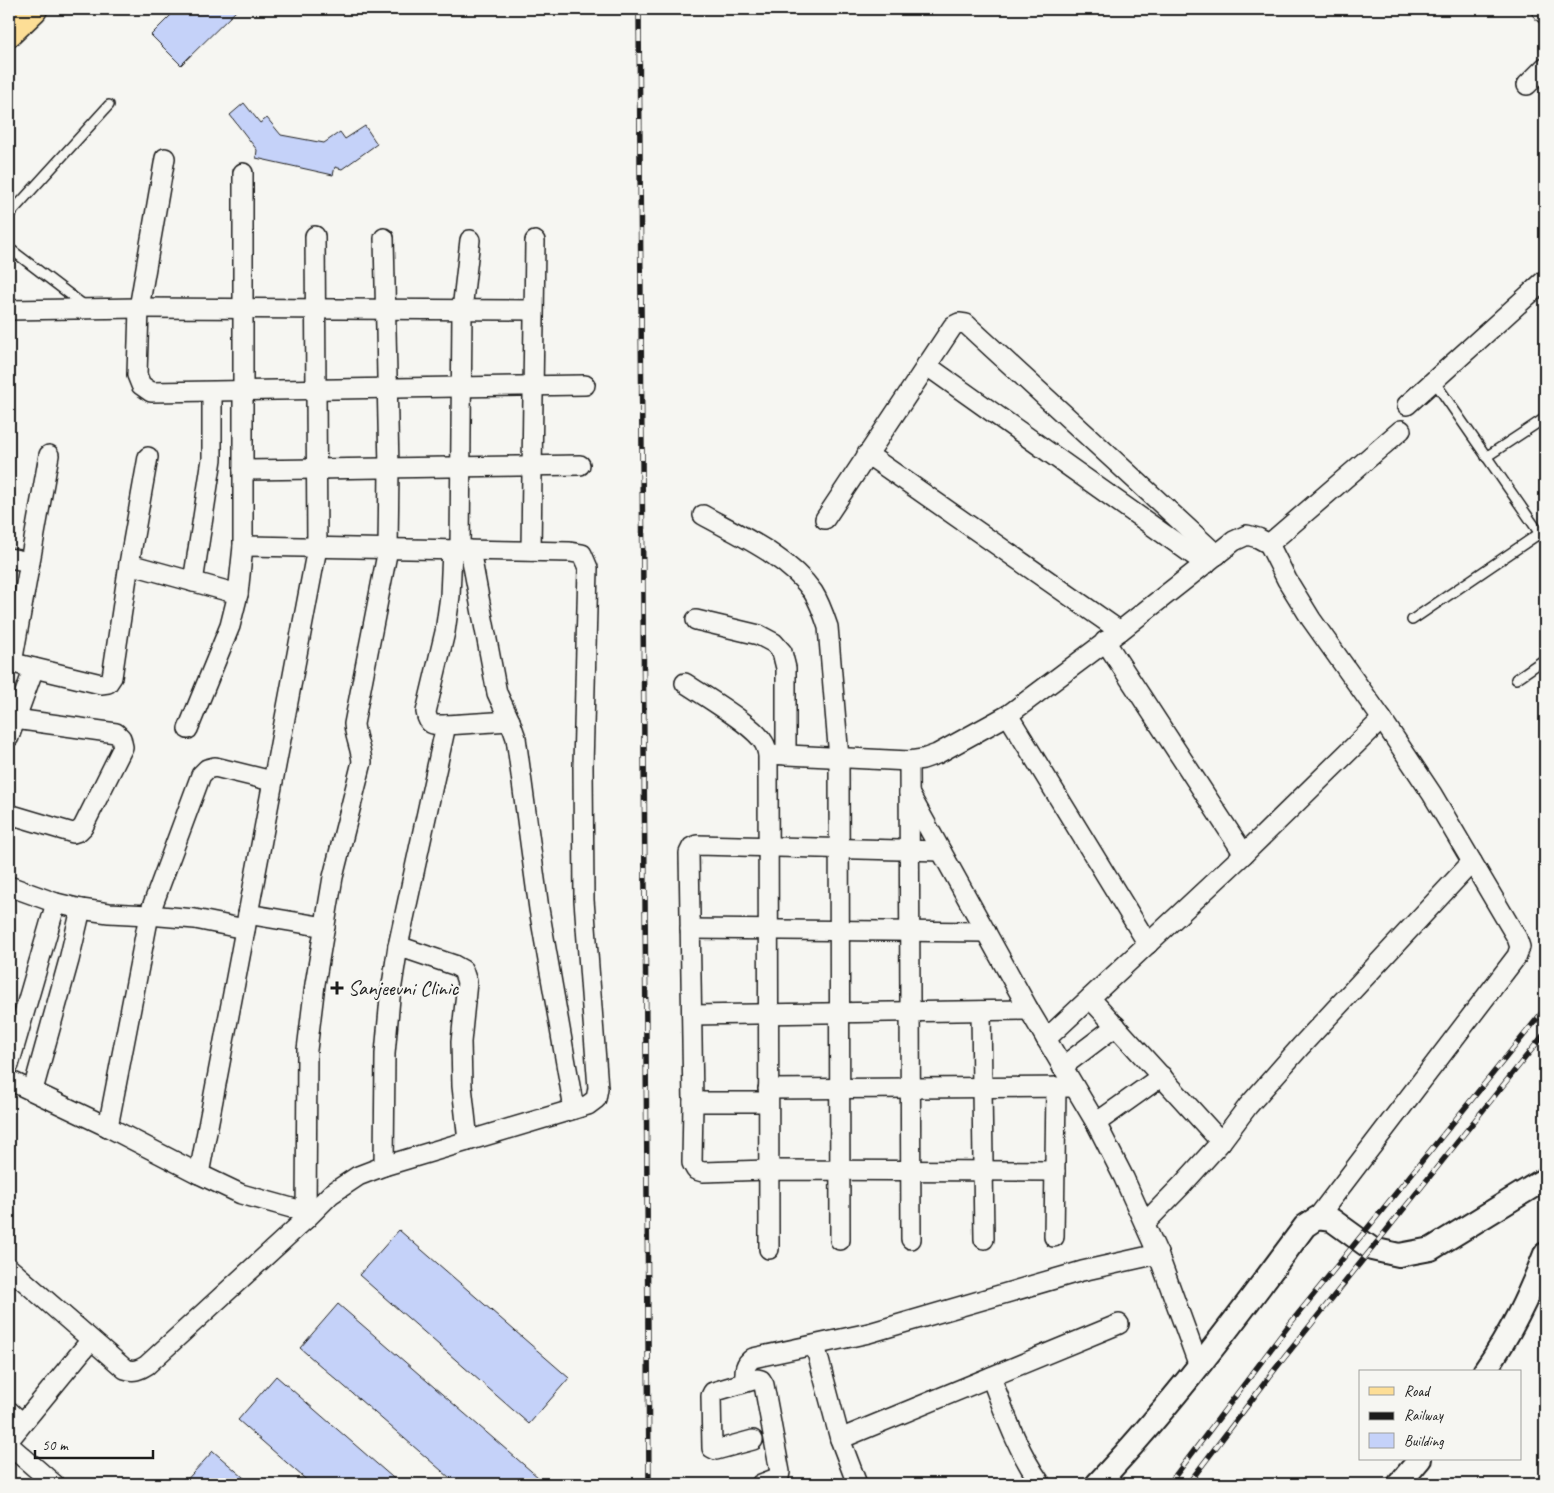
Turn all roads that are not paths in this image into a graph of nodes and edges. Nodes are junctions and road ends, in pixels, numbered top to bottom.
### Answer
1 (32, 9) edge
2 (1541, 9) edge
3 (1545, 14) edge
4 (9, 32) edge
5 (1545, 67) edge
6 (1527, 85) dead end
7 (109, 105) dead end
8 (165, 158) dead end
9 (243, 174) dead end
10 (9, 215) edge
11 (315, 236) dead end
12 (384, 238) dead end
13 (470, 240) dead end
14 (535, 241) dead end
15 (9, 248) edge
16 (1545, 280) edge
17 (139, 308) junction
18 (243, 309) junction
19 (316, 309) junction
20 (386, 309) junction
21 (9, 310) edge
22 (89, 310) junction
23 (462, 310) junction
24 (533, 310) junction
25 (926, 365) junction
26 (1434, 381) junction
27 (584, 385) dead end
28 (533, 386) junction
29 (461, 387) junction
30 (387, 388) junction
31 (316, 389) junction
32 (244, 390) junction
33 (212, 392) junction
34 (1407, 405) dead end
35 (1545, 418) edge
36 (1400, 430) dead end
37 (866, 454) junction
38 (49, 455) dead end
39 (1486, 457) junction
40 (148, 458) dead end
41 (580, 465) dead end
42 (532, 466) junction
43 (460, 467) junction
44 (389, 468) junction
45 (317, 469) junction
46 (243, 470) junction
47 (703, 515) dead end
48 (825, 519) dead end
49 (1543, 537) edge
50 (1269, 544) junction
51 (243, 546) junction
52 (317, 548) junction
53 (388, 548) junction
54 (460, 550) junction
55 (532, 551) junction
56 (9, 558) edge
57 (1212, 560) junction
58 (30, 562) junction
59 (129, 564) junction
60 (193, 582) junction
61 (238, 594) junction
62 (696, 620) dead end
63 (1412, 620) dead end
64 (1112, 636) junction
65 (1545, 659) edge
66 (10, 663) edge
67 (34, 668) junction
68 (1516, 679) dead end
69 (685, 684) dead end
70 (1008, 715) junction
71 (15, 719) junction
72 (1382, 719) junction
73 (510, 721) junction
74 (446, 725) junction
75 (188, 729) dead end
76 (9, 737) edge
77 (777, 755) junction
78 (839, 758) junction
79 (909, 761) junction
80 (272, 781) junction
81 (909, 794) junction
82 (9, 814) edge
83 (768, 847) junction
84 (840, 848) junction
85 (910, 850) junction
86 (941, 851) junction
87 (1244, 854) junction
88 (1472, 862) junction
89 (9, 886) edge
90 (56, 903) junction
91 (81, 909) junction
92 (149, 915) junction
93 (247, 921) junction
94 (324, 928) junction
95 (690, 929) junction
96 (768, 930) junction
97 (840, 931) junction
98 (910, 931) junction
99 (986, 932) junction
100 (1148, 944) junction
101 (398, 946) junction
102 (1090, 998) junction
103 (1029, 1010) junction
104 (910, 1011) junction
105 (981, 1011) junction
106 (840, 1012) junction
107 (768, 1013) junction
108 (692, 1014) junction
109 (1116, 1026) junction
110 (1046, 1039) junction
111 (9, 1064) edge
112 (1062, 1067) junction
113 (1162, 1076) junction
114 (9, 1080) edge
115 (1065, 1087) junction
116 (910, 1088) junction
117 (982, 1088) junction
118 (840, 1089) junction
119 (33, 1090) junction
120 (768, 1096) junction
121 (693, 1102) junction
122 (574, 1109) junction
123 (1096, 1123) junction
124 (108, 1127) junction
125 (468, 1141) junction
126 (1221, 1142) junction
127 (384, 1166) junction
128 (768, 1170) junction
129 (840, 1170) junction
130 (911, 1170) junction
131 (983, 1171) junction
132 (1055, 1171) junction
133 (199, 1174) junction
134 (1545, 1179) edge
135 (306, 1216) junction
136 (1317, 1218) junction
137 (1145, 1223) junction
138 (1054, 1237) dead end
139 (911, 1239) dead end
140 (984, 1239) dead end
141 (840, 1240) dead end
142 (768, 1249) dead end
143 (1158, 1254) junction
144 (1545, 1254) edge
145 (9, 1268) edge
146 (1119, 1324) dead end
147 (92, 1340) junction
148 (815, 1345) junction
149 (1199, 1366) junction
150 (1485, 1370) edge
151 (991, 1377) junction
152 (745, 1382) junction
153 (16, 1417) edge
154 (840, 1439) junction
155 (9, 1440) edge
156 (753, 1440) dead end
157 (9, 1445) edge
158 (1419, 1460) edge
159 (54, 1484) edge
160 (761, 1484) edge
161 (857, 1484) edge
162 (1041, 1484) edge
163 (1097, 1484) edge
164 (1399, 1484) edge

1 - 4 main road
2 - 3 street
5 - 6 street
7 - 10 lane
8 - 17 street
9 - 18 street
11 - 19 street
12 - 20 street
13 - 23 street
14 - 24 street
15 - 22 lane
16 - 26 street
17 - 18 street
17 - 22 street
17 - 33 street
18 - 19 street
18 - 32 street
19 - 20 street
19 - 31 street
20 - 23 street
20 - 30 street
21 - 22 street
23 - 24 street
23 - 29 street
24 - 28 street
25 - 37 street
25 - 57 street
25 - 57 street
26 - 34 street
26 - 39 lane
27 - 28 street
28 - 29 street
28 - 42 street
29 - 30 street
29 - 43 street
30 - 31 street
30 - 44 street
31 - 32 street
31 - 45 street
32 - 33 street
32 - 46 street
33 - 60 street
35 - 39 lane
36 - 50 street
37 - 48 street
37 - 64 street
38 - 58 street
39 - 49 lane
40 - 59 street
41 - 42 street
42 - 43 street
42 - 55 street
43 - 44 street
43 - 54 street
44 - 45 street
44 - 53 street
45 - 46 street
45 - 52 street
46 - 51 street
47 - 78 street
49 - 63 lane
50 - 57 street
50 - 72 street
51 - 52 street
51 - 61 street
52 - 53 street
52 - 80 street
53 - 54 street
53 - 94 street
54 - 55 street
54 - 73 street
54 - 74 street
55 - 122 street
56 - 58 street
57 - 64 street
58 - 66 street
59 - 60 street
59 - 67 street
60 - 61 street
61 - 75 street
62 - 77 street
64 - 70 street
64 - 87 street
65 - 68 lane
66 - 67 street
67 - 71 street
69 - 77 street
70 - 79 street
70 - 100 street
71 - 76 street
71 - 82 street
72 - 87 street
72 - 88 street
73 - 74 street
73 - 122 street
74 - 101 street
77 - 78 street
77 - 83 street
78 - 79 street
78 - 84 street
79 - 81 street
80 - 92 street
80 - 93 street
81 - 85 street
81 - 86 street
83 - 84 street
83 - 95 street
83 - 96 street
84 - 85 street
84 - 97 street
85 - 86 street
85 - 98 street
86 - 99 street
87 - 100 street
88 - 126 street
88 - 136 street
89 - 90 street
90 - 91 street
90 - 111 street
91 - 92 street
91 - 119 street
92 - 93 street
92 - 124 street
93 - 94 street
93 - 133 street
94 - 135 street
95 - 96 street
95 - 108 street
96 - 97 street
96 - 107 street
97 - 98 street
97 - 106 street
98 - 99 street
98 - 104 street
99 - 103 street
100 - 102 street
101 - 125 street
101 - 127 street
102 - 109 street
102 - 110 street
103 - 105 street
103 - 110 street
104 - 105 street
104 - 106 street
104 - 116 street
105 - 117 street
106 - 107 street
106 - 118 street
107 - 108 street
107 - 120 street
108 - 121 street
109 - 112 street
109 - 113 street
110 - 112 street
112 - 115 street
113 - 123 street
113 - 126 street
114 - 119 street
115 - 117 street
115 - 123 street
115 - 132 street
116 - 117 street
116 - 118 street
116 - 130 street
117 - 131 street
118 - 120 street
118 - 129 street
119 - 124 street
120 - 121 street
120 - 128 street
121 - 128 street
122 - 125 street
123 - 137 street
124 - 133 street
125 - 127 street
126 - 137 street
127 - 135 street
128 - 129 street
128 - 142 street
129 - 130 street
129 - 141 street
130 - 131 street
130 - 139 street
131 - 132 street
131 - 140 street
132 - 138 street
133 - 135 street
134 - 136 street
135 - 147 street
136 - 149 street
137 - 143 street
143 - 148 street
143 - 149 street
144 - 150 street
145 - 147 street
146 - 151 street
147 - 153 street
148 - 152 street
148 - 154 street
149 - 163 street
151 - 154 street
151 - 162 street
152 - 156 street
152 - 160 street
153 - 155 street
154 - 161 street
157 - 159 street
158 - 164 street

